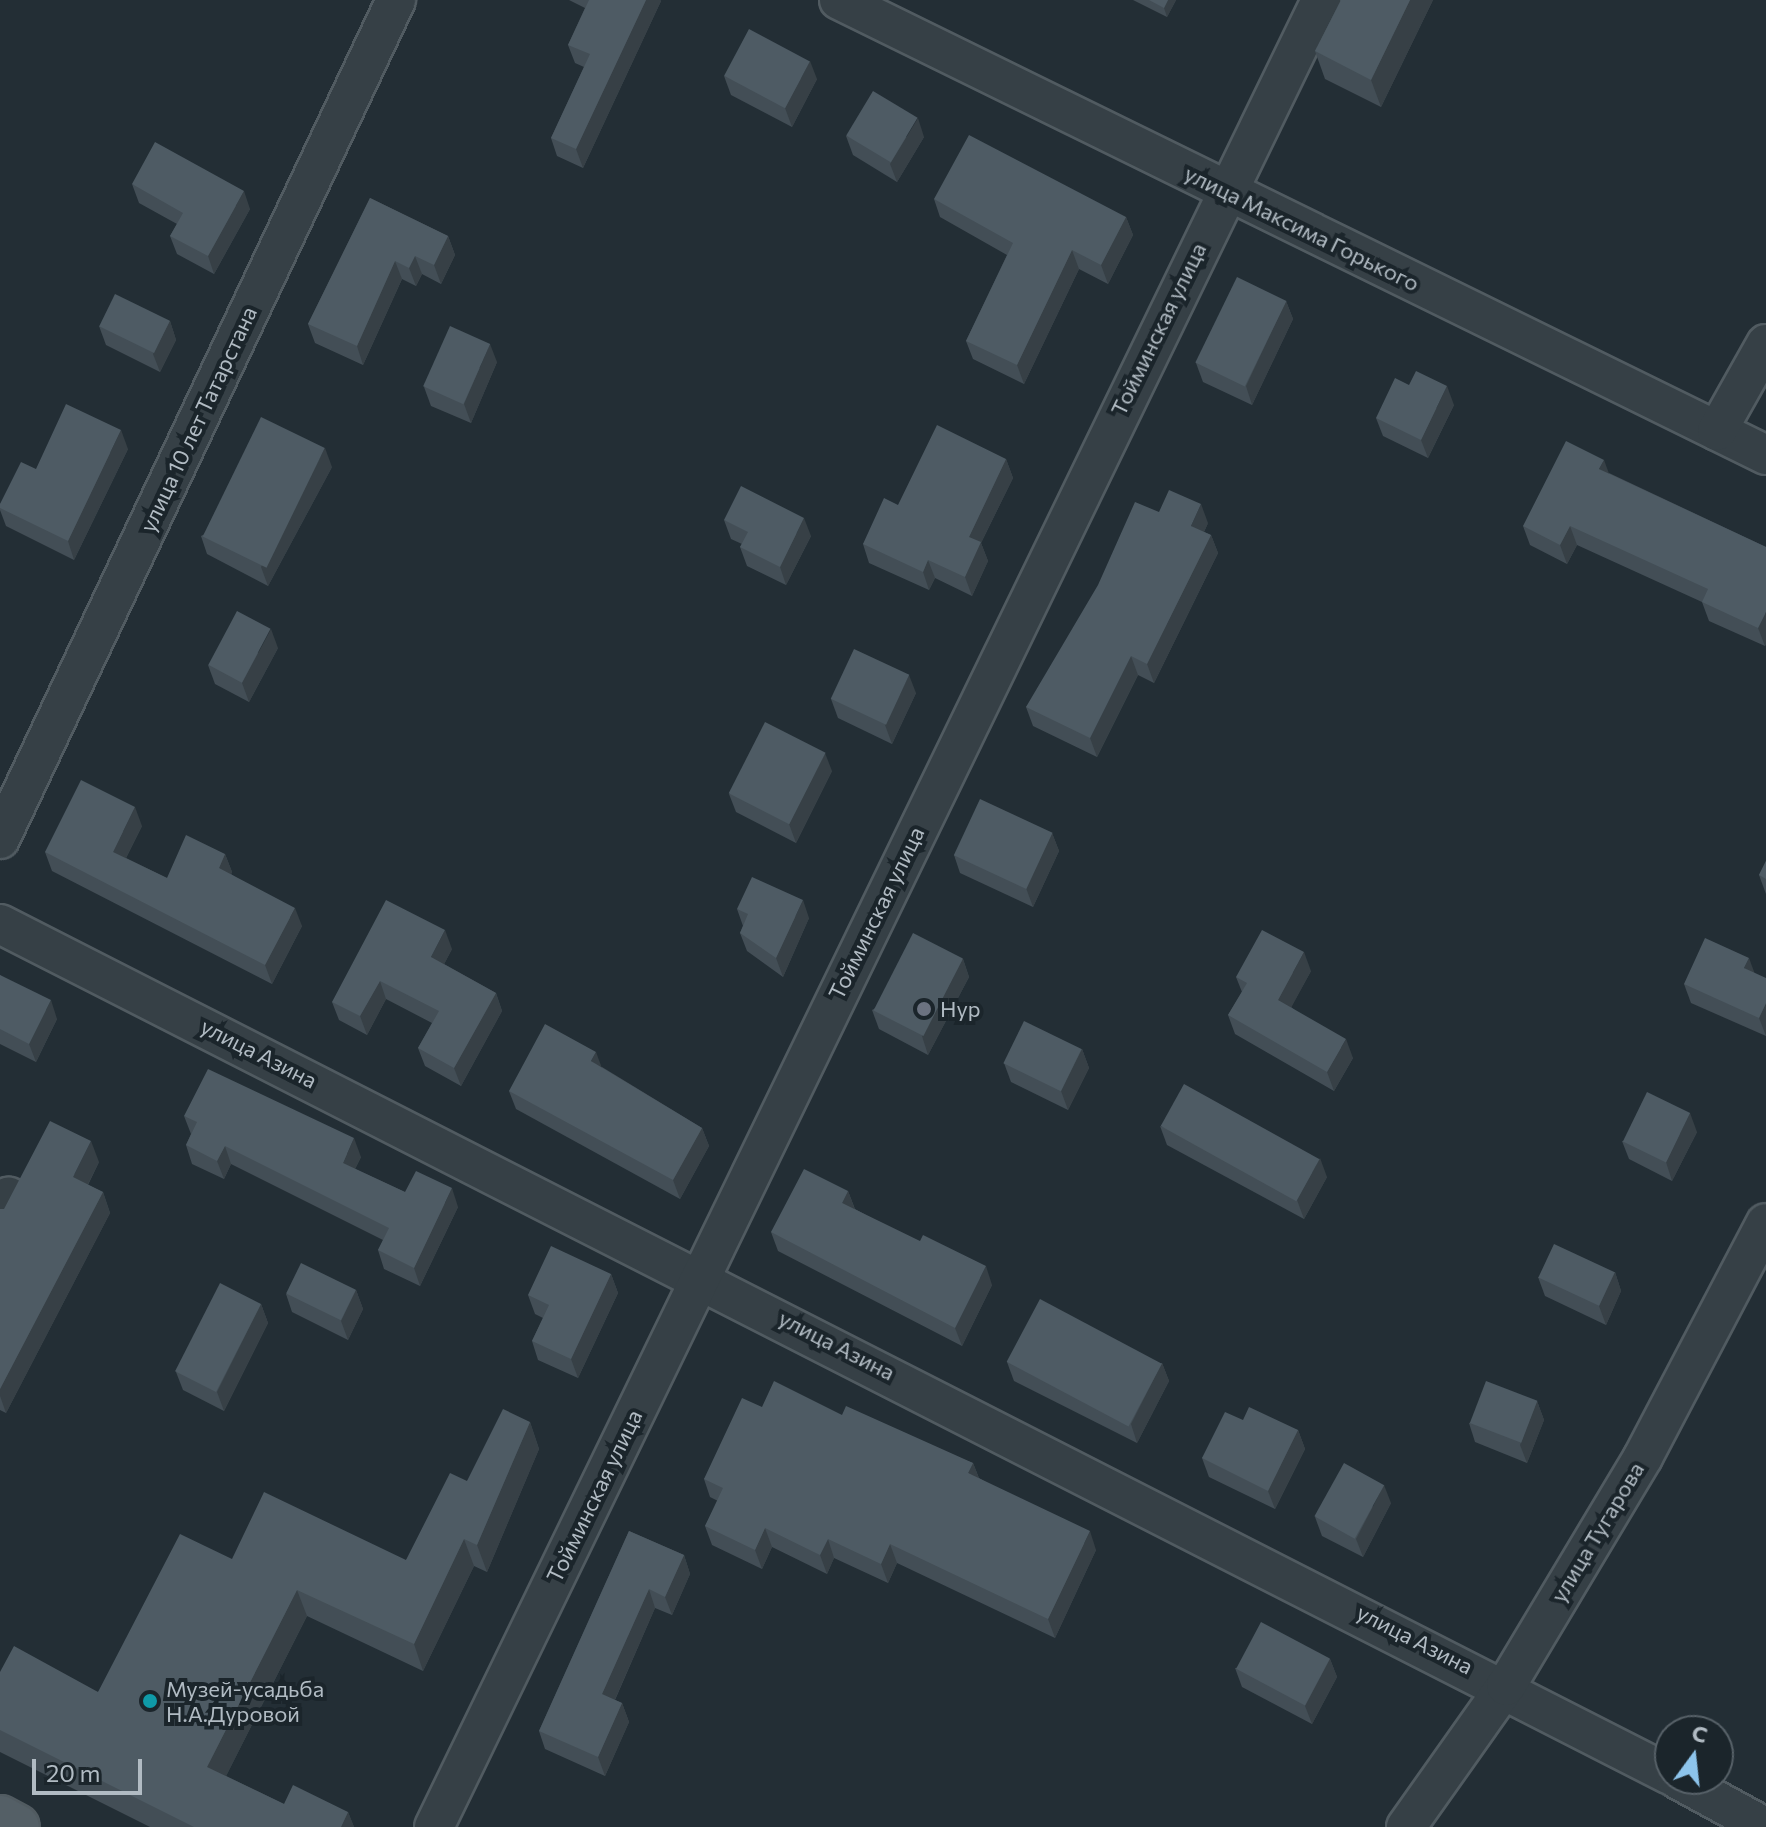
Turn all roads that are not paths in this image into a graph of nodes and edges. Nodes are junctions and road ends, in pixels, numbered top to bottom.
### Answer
1 (396, 0) edge
2 (839, 0) edge
3 (1321, 0) edge
4 (1225, 191) junction
5 (1766, 344) edge
6 (1717, 431) junction
7 (1766, 455) edge
8 (0, 839) edge
9 (0, 924) edge
10 (1766, 1223) edge
11 (700, 1275) junction
12 (1506, 1686) junction
13 (1654, 1766) edge
14 (1706, 1795) edge
15 (0, 1818) edge
16 (17, 1827) edge
17 (434, 1827) edge
18 (1406, 1827) edge
19 (1765, 1827) edge

1 - 8 street, улица 10 лет Татарстана
2 - 4 street, улица Максима Горького
3 - 4 street, Тойминская улица
4 - 6 street, улица Максима Горького
4 - 11 street, Тойминская улица
5 - 6 street
6 - 7 street, улица Максима Горького
9 - 11 street, улица Азина
10 - 12 street, улица Тугарова
11 - 12 street, улица Азина
11 - 17 street, Тойминская улица
12 - 13 street, улица Азина
12 - 18 street, улица Тугарова
14 - 19 street
15 - 16 main road

